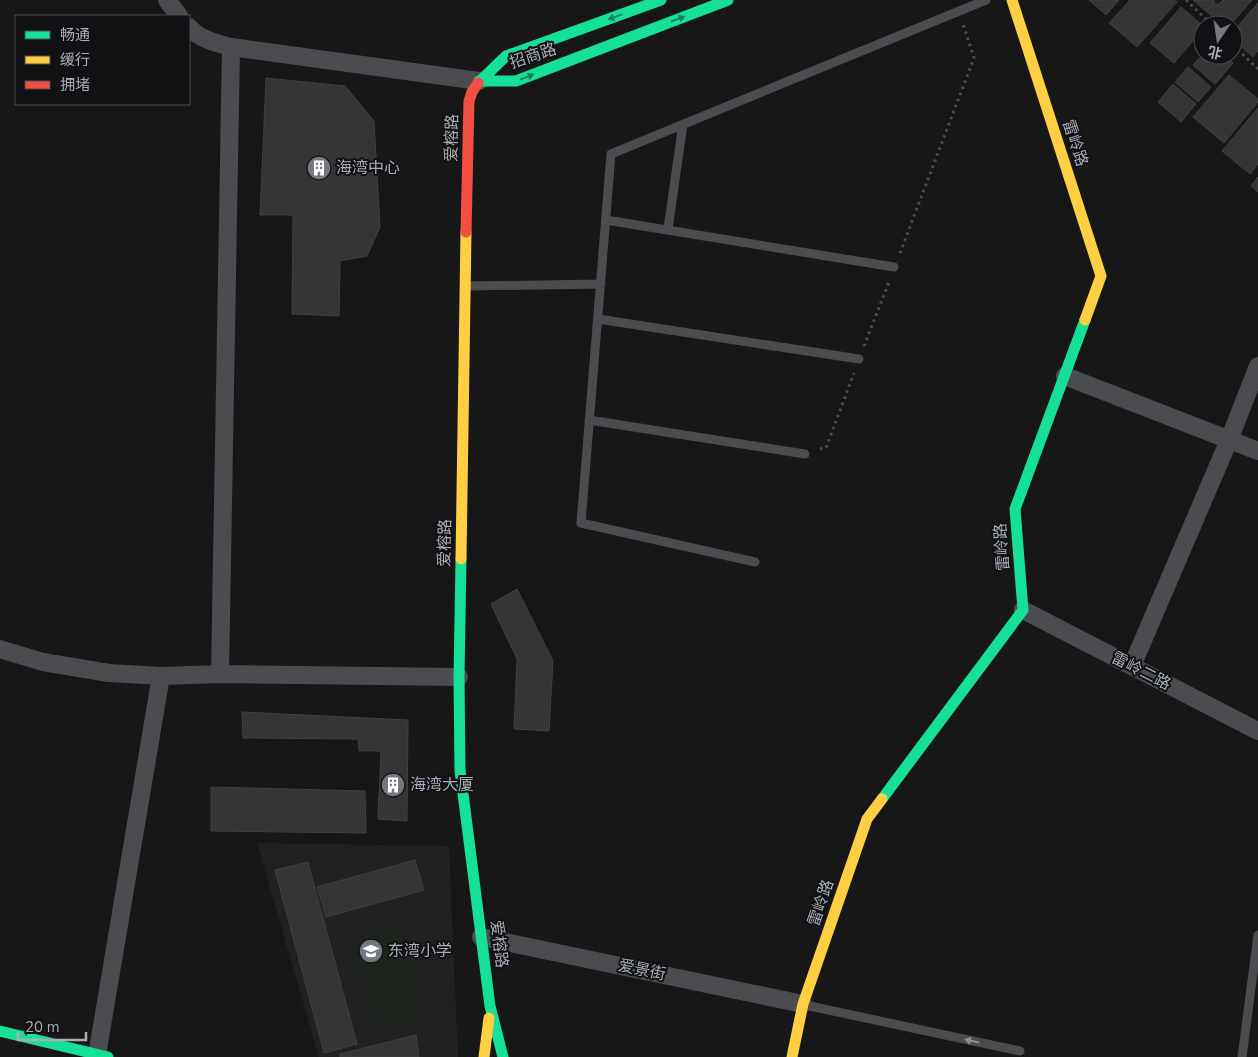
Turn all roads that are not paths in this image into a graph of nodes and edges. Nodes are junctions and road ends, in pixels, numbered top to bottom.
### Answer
1 (167, 0) edge
2 (660, 0) edge
3 (728, 0) edge
4 (986, 0) edge
5 (1012, 0) edge
6 (177, 15) edge
7 (190, 28) edge
8 (231, 47) junction
9 (479, 81) junction
10 (683, 124) junction
11 (606, 220) junction
12 (668, 229) junction
13 (894, 267) road end
14 (601, 284) junction
15 (466, 286) junction
16 (598, 319) junction
17 (860, 358) road end
18 (1258, 366) edge
19 (1066, 376) junction
20 (589, 420) junction
21 (1229, 440) junction
22 (1258, 451) edge
23 (805, 454) road end
24 (755, 562) dead end
25 (1023, 610) junction
26 (0, 650) edge
27 (1132, 666) junction
28 (220, 674) junction
29 (161, 676) junction
30 (459, 677) junction
31 (1258, 731) edge
32 (1258, 935) edge
33 (481, 937) junction
34 (803, 1004) junction
35 (490, 1006) junction
36 (0, 1031) edge
37 (58, 1051) edge
38 (1020, 1051) dead end
39 (103, 1056) edge
40 (484, 1057) edge
41 (504, 1057) edge
42 (792, 1057) edge
43 (1242, 1057) edge

1 - 6 street
2 -> 9 street, 招商路
9 -> 3 street, 招商路
4 - 10 lane
5 - 19 street, 雷岭路
7 - 8 street
8 - 9 street
8 - 28 street
9 - 15 street, 爱榕路
10 - 11 lane
10 - 12 lane
11 - 12 lane
11 - 14 lane
12 - 13 lane
14 - 15 lane
14 - 16 lane
15 - 30 street, 爱榕路
16 - 17 lane
16 - 20 lane
18 - 21 street
19 - 21 street
19 - 25 street, 雷岭路
20 - 23 lane
20 - 24 lane
21 - 22 street
21 - 27 street
25 - 27 street, 雷岭二路
25 - 34 street, 雷岭路
26 - 29 street
27 - 31 street, 雷岭二路
28 - 29 street
28 - 30 street
29 - 39 street
30 - 33 street, 爱榕路
32 - 43 lane
33 - 34 street, 爱景街
33 - 35 street, 爱榕路
38 -> 34 lane
34 - 42 street, 雷岭路
35 - 40 street, 爱榕路
35 - 41 street, 爱榕路
36 - 37 street
37 - 39 street

